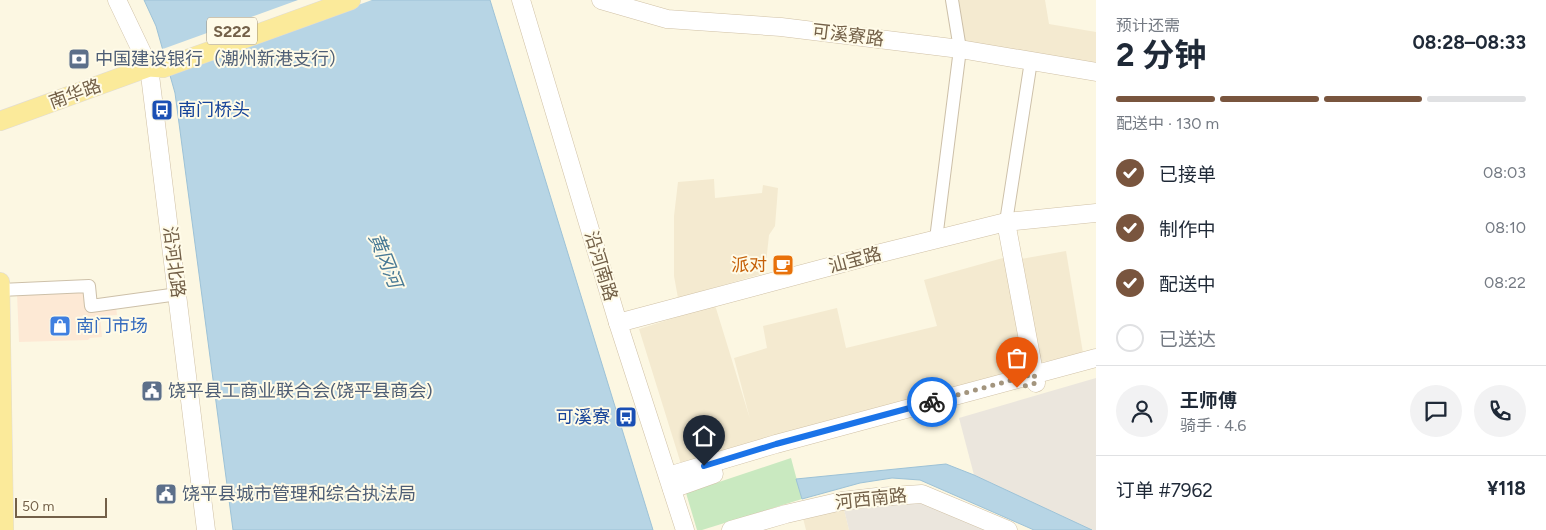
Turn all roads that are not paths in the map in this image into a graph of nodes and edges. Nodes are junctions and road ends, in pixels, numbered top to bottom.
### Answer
1 (117, 0) edge
2 (317, 0) edge
3 (351, 0) edge
4 (521, 0) edge
5 (601, 0) edge
6 (952, 0) edge
7 (960, 49) junction
8 (1031, 61) junction
9 (149, 67) junction
10 (1096, 72) edge
11 (0, 121) edge
12 (1096, 213) edge
13 (1006, 222) junction
14 (936, 239) junction
15 (0, 282) edge
16 (0, 290) edge
17 (178, 294) junction
18 (618, 322) junction
19 (1096, 358) edge
20 (1096, 367) edge
21 (1035, 378) junction
22 (670, 483) junction
23 (2, 502) edge
24 (4, 530) edge
25 (206, 530) edge
26 (685, 530) edge
27 (731, 530) edge
28 (1008, 530) edge

1 - 9 street, 沿河北路
2 - 9 main road, S222
3 - 9 main road, S222
4 - 18 street, 沿河南路
5 - 7 street, 可溪寮路
6 - 7 street
7 - 8 street, 可溪寮路
7 - 14 street
8 - 10 street, 可溪寮路
8 - 13 street
9 - 11 main road, 南华路 / S222
9 - 17 street, 沿河北路
12 - 13 street, 汕宝路
13 - 14 street, 汕宝路
13 - 21 street
14 - 18 street, 汕宝路
15 - 16 main road
16 - 17 street
16 - 23 main road
17 - 25 street, 沿河北路
18 - 22 street, 沿河南路
19 - 21 street
20 - 21 street
21 - 22 street
22 - 26 street, 沿河南路
23 - 24 main road
27 - 28 street, 河西南路

